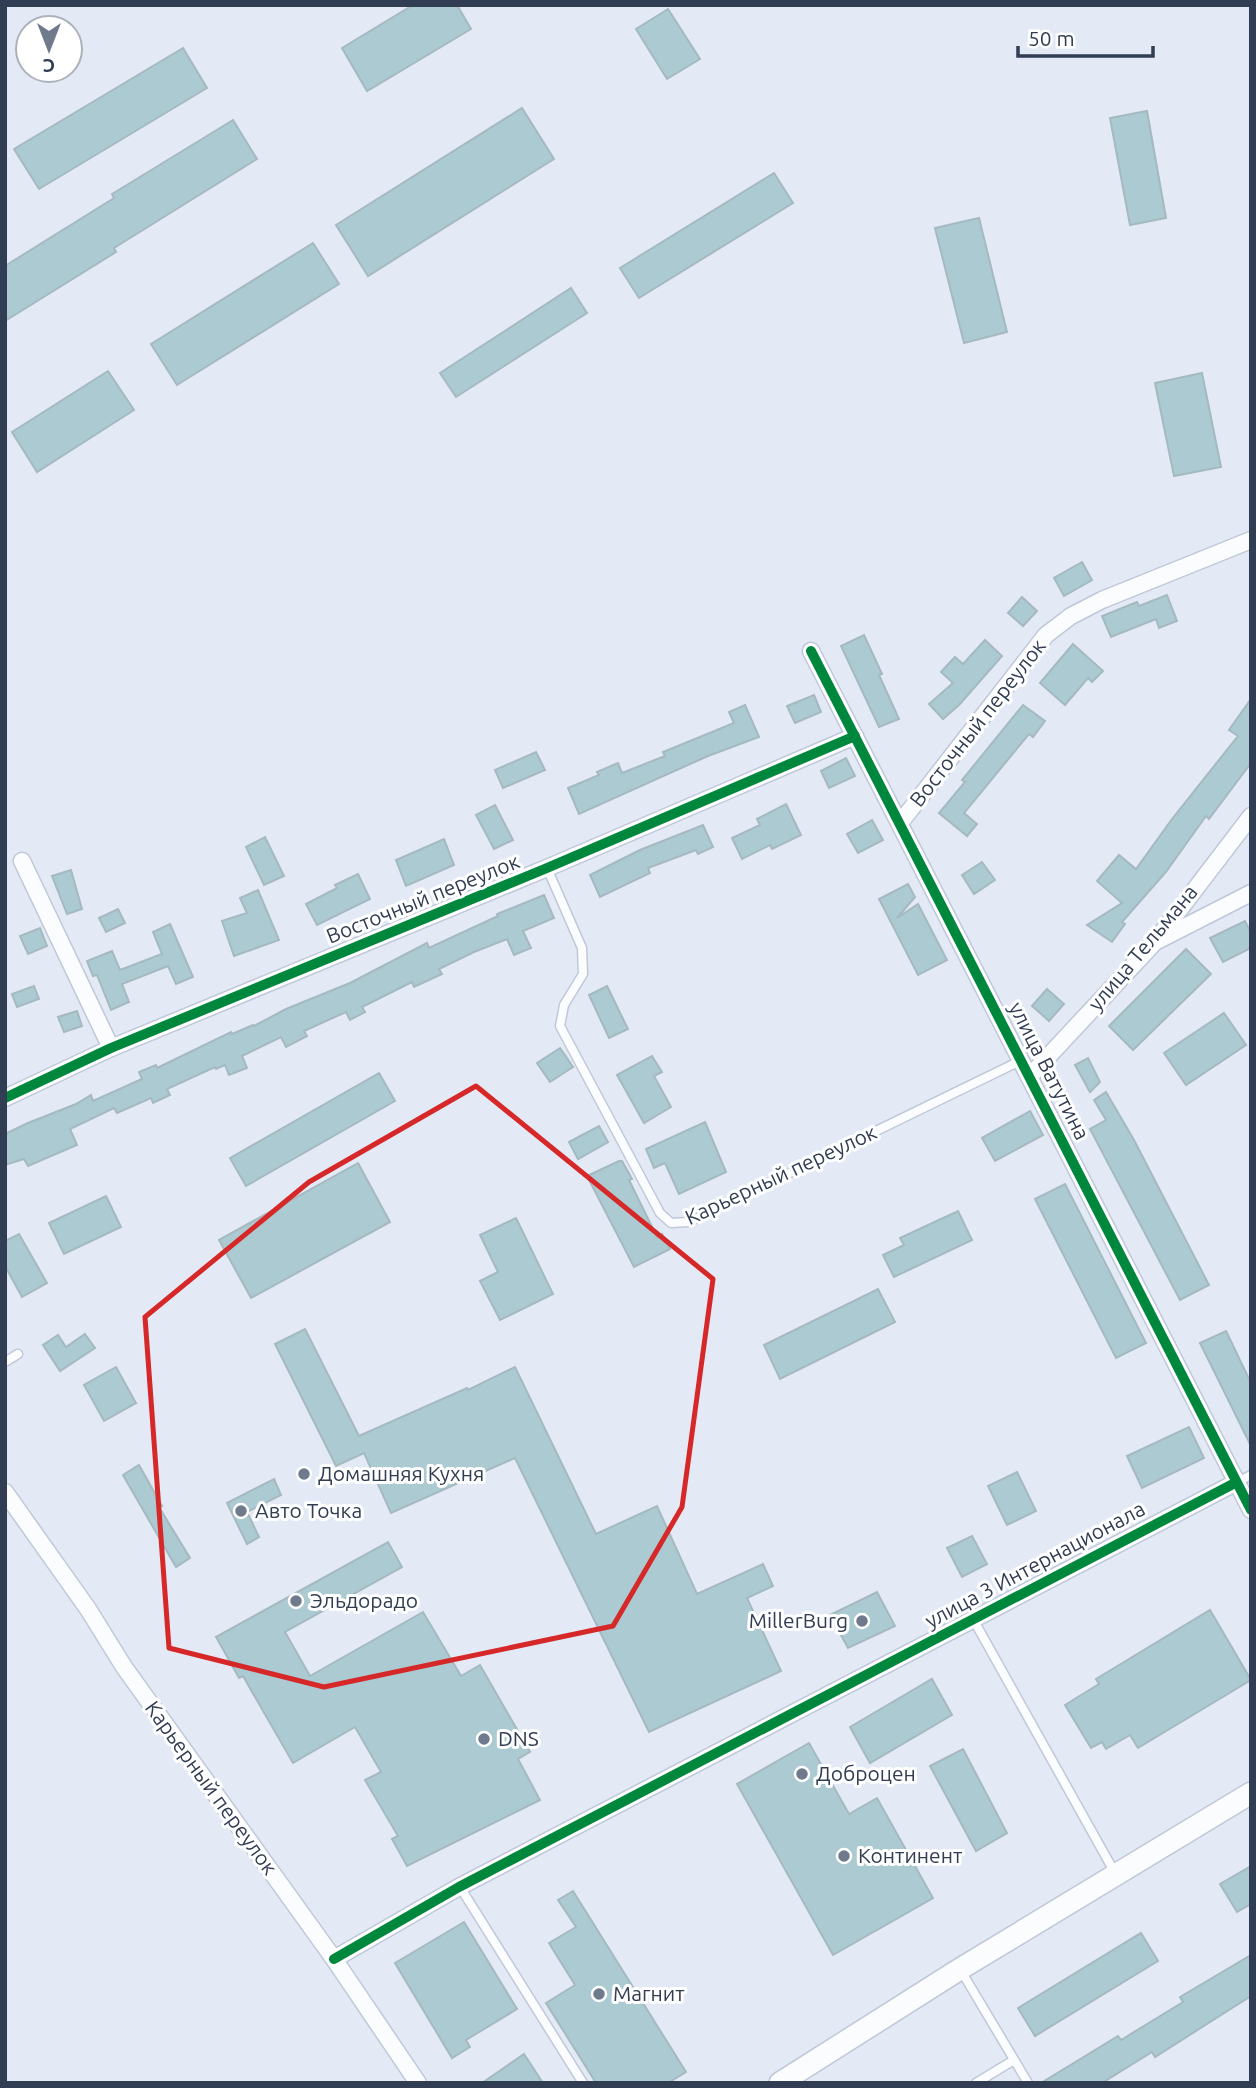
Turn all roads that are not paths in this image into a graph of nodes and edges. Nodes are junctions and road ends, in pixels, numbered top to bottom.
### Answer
1 (1251, 540) edge
2 (811, 651) dead end
3 (855, 736) junction
4 (1251, 816) edge
5 (900, 823) junction
6 (22, 861) dead end
7 (547, 868) junction
8 (1251, 893) edge
9 (1153, 943) junction
10 (111, 1048) junction
11 (1022, 1060) junction
12 (1030, 1076) junction
13 (5, 1098) edge
14 (18, 1354) dead end
15 (5, 1362) edge
16 (1251, 1475) edge
17 (1235, 1483) junction
18 (5, 1492) edge
19 (1251, 1510) edge
20 (973, 1619) junction
21 (1251, 1793) edge
22 (1116, 1875) junction
23 (460, 1886) junction
24 (334, 1959) junction
25 (960, 1969) junction
26 (1014, 2060) junction
27 (418, 2083) edge
28 (583, 2083) edge
29 (780, 2083) edge
30 (976, 2083) edge
31 (1028, 2083) edge

1 - 5 street, Восточный переулок
2 - 3 street, улица Ватутина
3 - 5 street, улица Ватутина
3 - 7 street, Восточный переулок
4 - 9 street, улица Тельмана
5 - 11 street, улица Ватутина
6 - 10 street
7 - 10 street, Восточный переулок
7 - 11 lane, Карьерный переулок
8 - 9 street
9 - 12 street, улица Тельмана
10 - 13 street, Восточный переулок
11 - 12 street, улица Ватутина
12 - 17 street, улица Ватутина
14 - 15 lane
16 - 17 lane
17 - 19 street, улица Ватутина
17 - 20 street, улица 3 Интернационала
18 - 24 street, Карьерный переулок
20 - 22 lane
20 - 23 street, улица 3 Интернационала
21 - 22 main road
22 - 25 main road
23 - 24 street, улица 3 Интернационала
23 - 28 lane
24 - 27 street, Карьерный переулок
25 - 26 lane
25 - 29 main road
26 - 30 lane
26 - 31 lane

